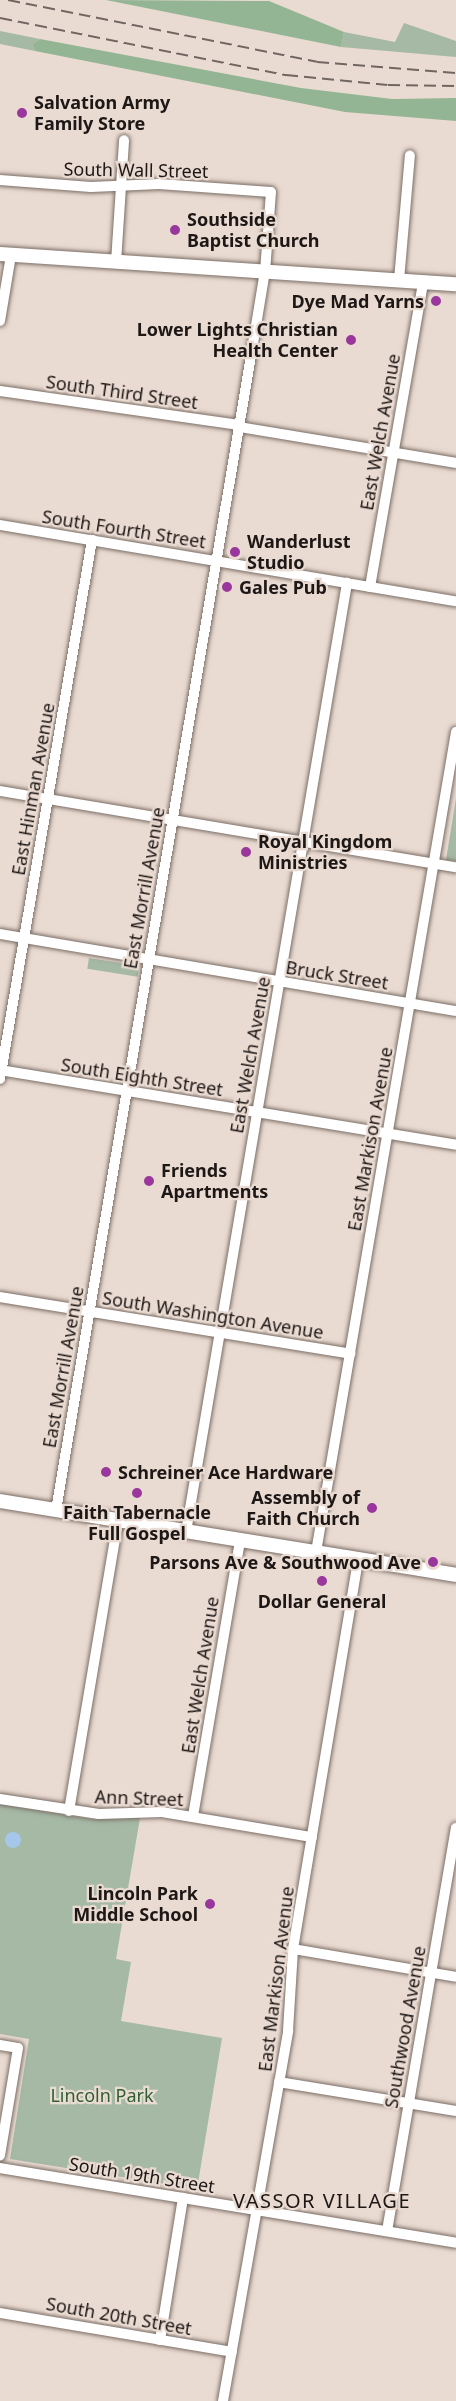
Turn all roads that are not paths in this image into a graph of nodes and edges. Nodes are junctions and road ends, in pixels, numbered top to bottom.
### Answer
1 (124, 140) dead end
2 (410, 156) dead end
3 (0, 180) edge
4 (121, 187) junction
5 (271, 192) joint
6 (6, 254) edge
7 (116, 262) junction
8 (265, 271) junction
9 (399, 280) junction
10 (423, 282) junction
11 (456, 284) edge
12 (0, 321) edge
13 (0, 391) edge
14 (240, 426) junction
15 (393, 453) junction
16 (456, 463) edge
17 (0, 525) edge
18 (92, 540) junction
19 (217, 561) junction
20 (347, 583) junction
21 (370, 587) junction
22 (456, 601) edge
23 (456, 732) edge
24 (0, 790) edge
25 (48, 799) junction
26 (173, 819) junction
27 (303, 841) junction
28 (434, 864) junction
29 (456, 867) edge
30 (0, 934) edge
31 (24, 938) junction
32 (148, 959) junction
33 (279, 982) junction
34 (410, 1003) junction
35 (456, 1011) edge
36 (0, 1073) edge
37 (127, 1091) junction
38 (257, 1112) junction
39 (388, 1133) junction
40 (456, 1145) edge
41 (0, 1297) edge
42 (90, 1311) junction
43 (220, 1332) junction
44 (349, 1358) junction
45 (0, 1501) edge
46 (56, 1510) junction
47 (118, 1520) junction
48 (186, 1532) junction
49 (240, 1540) junction
50 (316, 1552) junction
51 (358, 1560) junction
52 (456, 1575) edge
53 (0, 1799) edge
54 (69, 1811) junction
55 (193, 1816) junction
56 (456, 1828) edge
57 (312, 1837) junction
58 (455, 1843) edge
59 (293, 1949) junction
60 (432, 1973) junction
61 (456, 1977) edge
62 (0, 2045) edge
63 (279, 2082) junction
64 (408, 2103) junction
65 (456, 2111) edge
66 (0, 2155) edge
67 (0, 2168) edge
68 (183, 2199) junction
69 (258, 2211) junction
70 (387, 2232) junction
71 (456, 2243) edge
72 (0, 2313) edge
73 (160, 2340) junction
74 (232, 2352) junction
75 (223, 2401) edge

1 - 4 street
2 - 9 street
3 - 4 street, South Wall Street
4 - 5 street, South Wall Street
4 - 7 street
5 - 8 street, East Morrill Avenue
6 - 7 main road
6 - 12 street
7 - 8 main road
8 - 9 main road
8 - 14 street, East Morrill Avenue
9 - 10 main road
10 - 11 main road
10 - 15 street, East Welch Avenue
13 - 14 street, South Third Street
14 - 15 street, South Third Street
14 - 19 street, East Morrill Avenue
15 - 16 street, South Third Street
15 - 21 street, East Welch Avenue
17 - 18 street, South Fourth Street
18 - 19 street, South Fourth Street
18 - 25 street, East Hinman Avenue
19 - 20 street, South Fourth Street
19 - 26 street, East Morrill Avenue
20 - 21 street, South Fourth Street
20 - 27 street, East Welch Avenue
21 - 22 street, South Fourth Street
23 - 28 street, East Markison Avenue
24 - 25 street
25 - 26 street
25 - 31 street, East Hinman Avenue
26 - 27 street
26 - 32 street, East Morrill Avenue
27 - 28 street
27 - 33 street, East Welch Avenue
28 - 29 street
28 - 34 street, East Markison Avenue
30 - 31 street, Bruck Street
31 - 32 street, Bruck Street
31 - 36 street, East Hinman Avenue
32 - 33 street, Bruck Street
32 - 37 street, East Morrill Avenue
33 - 34 street, Bruck Street
33 - 38 street, East Welch Avenue
34 - 35 street, Bruck Street
34 - 39 street, East Markison Avenue
36 - 37 street, South Eighth Street
37 - 38 street, South Eighth Street
37 - 42 street, East Morrill Avenue
38 - 39 street, South Eighth Street
38 - 43 street, East Welch Avenue
39 - 40 street, South Eighth Street
39 - 44 street, East Markison Avenue
41 - 42 street, South Washington Avenue
42 - 43 street, South Washington Avenue
42 - 46 street, East Morrill Avenue
43 - 44 street, South Washington Avenue
43 - 48 street, East Welch Avenue
44 - 50 street, East Markison Avenue
45 - 46 main road
46 - 47 main road
47 - 48 main road
47 - 54 street
48 - 49 main road
49 - 50 main road
49 - 55 street, East Welch Avenue
50 - 51 main road
51 - 52 main road
51 - 57 street, East Markison Avenue
53 - 54 street, Ann Street
54 - 55 street, Ann Street
55 - 57 street, Ann Street
56 - 58 street, Southwood Avenue
57 - 59 street, East Markison Avenue
58 - 60 street, Southwood Avenue
59 - 60 street
59 - 63 street, East Markison Avenue
60 - 61 street
60 - 64 street, Southwood Avenue
62 - 66 street
63 - 64 street
63 - 69 street, East Markison Avenue
64 - 65 street
64 - 70 street, Southwood Avenue
67 - 68 street, South 19th Street
68 - 69 street, South 19th Street
68 - 73 street
69 - 70 street, South 19th Street
69 - 74 street, East Markison Avenue
70 - 71 street, South 19th Street
72 - 73 street, South 20th Street
73 - 74 street, South 20th Street
74 - 75 street, East Markison Avenue

